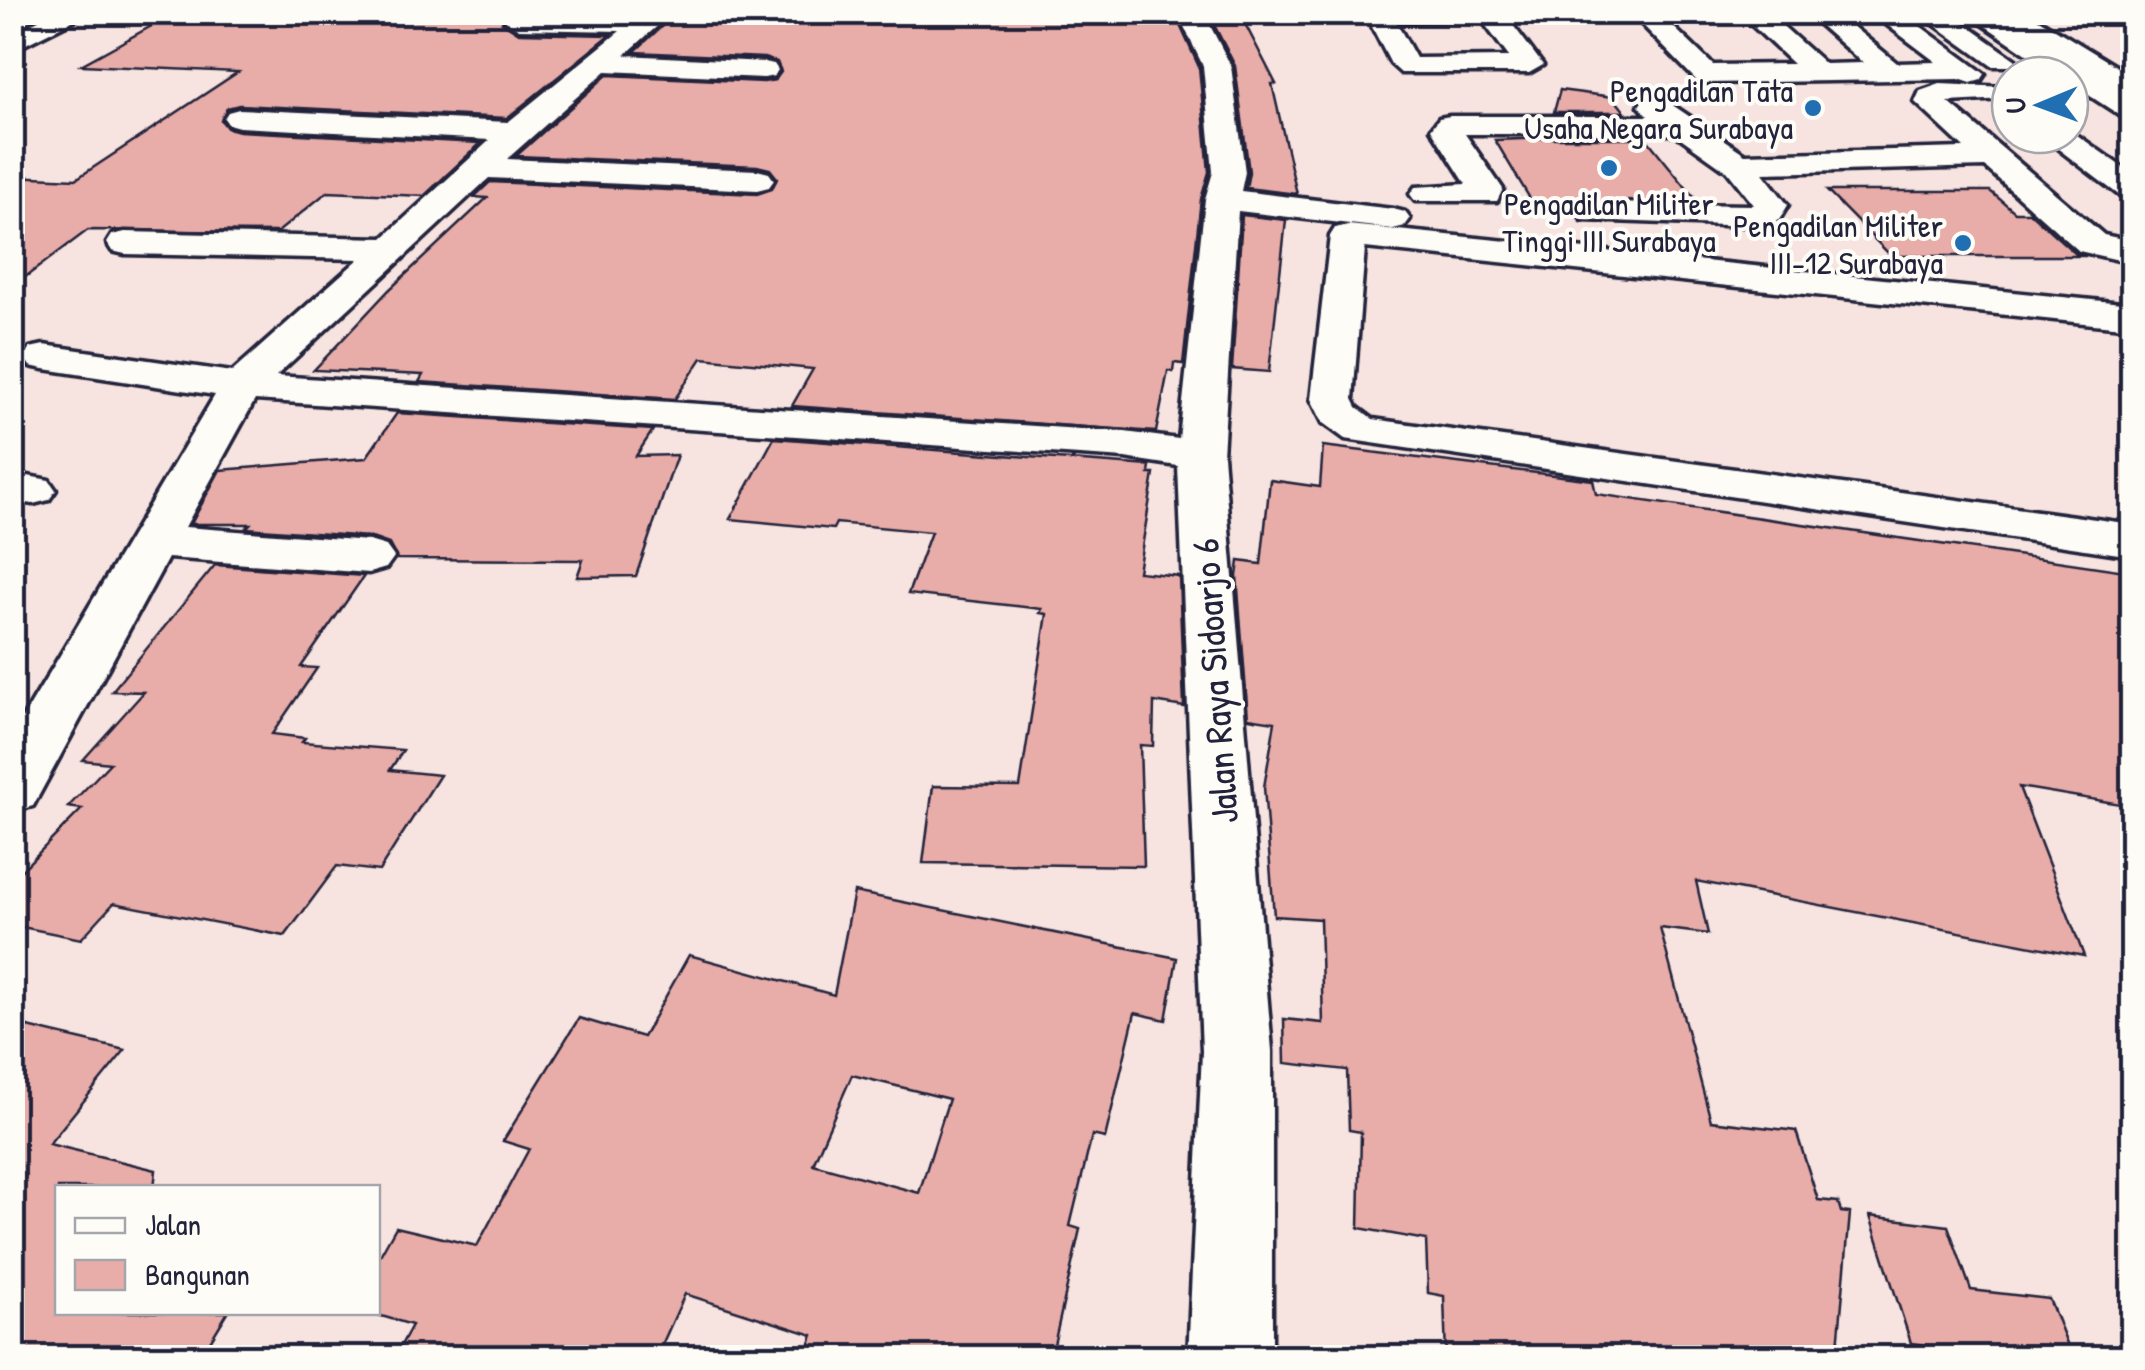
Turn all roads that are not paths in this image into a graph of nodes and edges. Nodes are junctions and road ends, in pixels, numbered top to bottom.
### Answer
1 (77, 12) edge
2 (1190, 12) edge
3 (1476, 12) edge
4 (1490, 12) edge
5 (1643, 12) edge
6 (1751, 12) edge
7 (1818, 12) edge
8 (1883, 12) edge
9 (1930, 12) edge
10 (1978, 12) edge
11 (2008, 12) edge
12 (653, 18) edge
13 (519, 21) dead end
14 (12, 43) edge
15 (1996, 55) edge
16 (600, 62) junction
17 (764, 70) dead end
18 (1889, 70) junction
19 (1964, 70) junction
20 (1817, 72) junction
21 (1990, 88) edge
22 (2132, 88) edge
23 (345, 96) dead end
24 (1990, 96) edge
25 (1644, 98) dead end
26 (547, 106) junction
27 (2090, 111) edge
28 (239, 118) dead end
29 (2125, 122) edge
30 (1682, 125) junction
31 (515, 132) junction
32 (1990, 154) edge
33 (1992, 155) edge
34 (2084, 155) edge
35 (1995, 158) junction
36 (1738, 164) junction
37 (481, 168) junction
38 (757, 180) dead end
39 (2132, 189) edge
40 (1427, 194) dead end
41 (1222, 199) junction
42 (1594, 214) dead end
43 (125, 243) dead end
44 (390, 249) junction
45 (2132, 252) edge
46 (2132, 288) edge
47 (2132, 316) edge
48 (44, 357) dead end
49 (241, 386) junction
50 (1200, 455) junction
51 (2132, 540) edge
52 (157, 541) junction
53 (369, 557) dead end
54 (12, 789) edge
55 (1230, 1358) edge

1 - 14 main road
2 - 41 main road, Jalan Raya Sidoarjo 6
3 - 4 main road
5 - 20 main road
6 - 20 main road
7 - 18 main road
8 - 19 main road
9 - 15 main road
10 - 29 main road
11 - 22 main road
12 - 13 main road
12 - 16 main road
16 - 17 main road
16 - 26 main road
18 - 19 main road
18 - 20 main road
19 - 21 main road
23 - 26 main road
24 - 32 main road
25 - 30 main road
26 - 31 main road
27 - 29 main road
28 - 31 main road
30 - 36 main road
30 - 40 main road
31 - 37 main road
33 - 35 main road
34 - 39 main road
35 - 36 main road
35 - 45 main road
36 - 42 main road
37 - 38 main road
37 - 44 main road
41 - 46 main road
41 - 50 main road, Jalan Raya Sidoarjo 6
43 - 44 main road
44 - 49 main road
47 - 51 main road
48 - 49 main road
49 - 50 main road
49 - 52 main road
50 - 55 main road, Jalan Raya Sidoarjo 6
52 - 53 main road
52 - 54 main road

